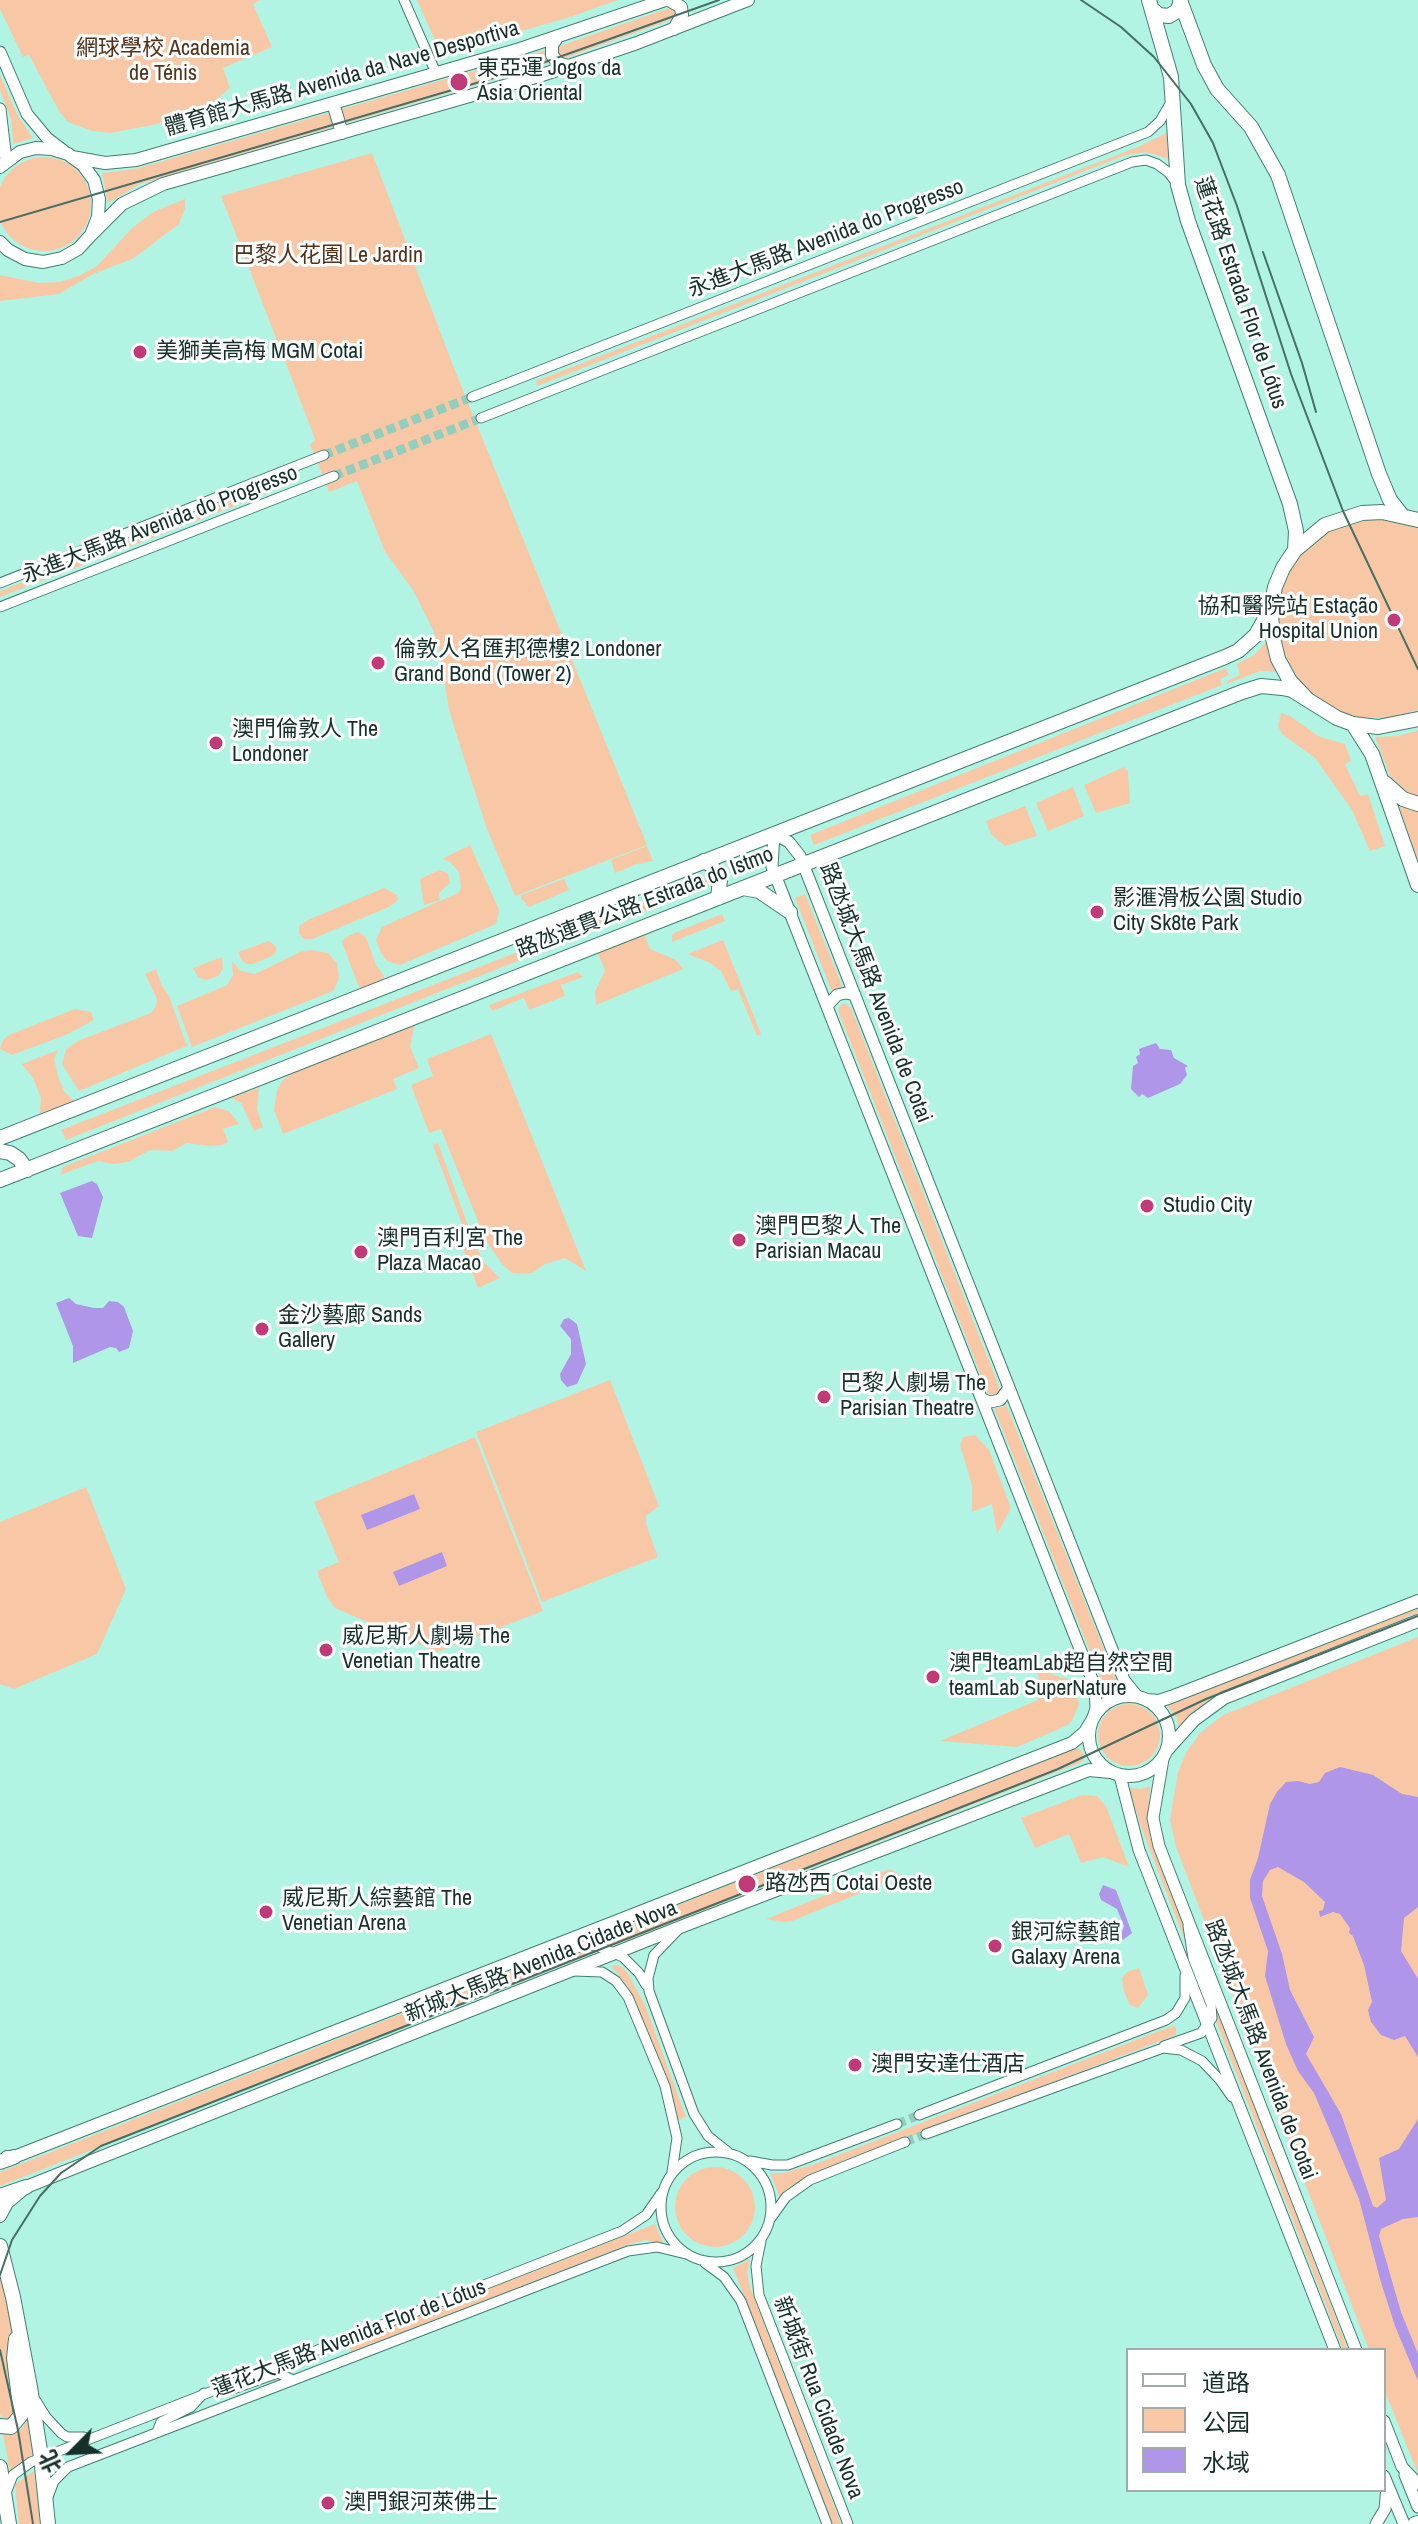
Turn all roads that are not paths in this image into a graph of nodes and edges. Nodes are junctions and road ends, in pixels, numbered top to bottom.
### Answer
1 (404, 0) edge
2 (667, 0) edge
3 (748, 0) edge
4 (1180, 1) edge
5 (1151, 4) edge
6 (674, 29) junction
7 (558, 36) junction
8 (0, 52) edge
9 (568, 66) junction
10 (436, 73) junction
11 (1172, 93) junction
12 (333, 103) junction
13 (0, 109) edge
14 (342, 133) junction
15 (70, 156) junction
16 (3, 164) edge
17 (1178, 185) junction
18 (91, 235) junction
19 (0, 242) edge
20 (0, 251) edge
21 (25, 259) junction
22 (472, 397) tunnel mouth
23 (481, 418) tunnel mouth
24 (324, 455) tunnel mouth
25 (334, 476) tunnel mouth
26 (1401, 514) junction
27 (1418, 520) edge
28 (1295, 550) junction
29 (0, 583) edge
30 (0, 607) edge
31 (1271, 608) junction
32 (1308, 700) junction
33 (1418, 719) edge
34 (1353, 724) junction
35 (1379, 774) junction
36 (1418, 804) edge
37 (774, 834) junction
38 (704, 861) junction
39 (803, 864) junction
40 (775, 875) junction
41 (1418, 885) edge
42 (743, 888) junction
43 (718, 898) junction
44 (790, 912) junction
45 (855, 995) junction
46 (827, 1006) junction
47 (0, 1138) edge
48 (0, 1151) edge
49 (27, 1170) junction
50 (0, 1180) edge
51 (1009, 1388) junction
52 (982, 1399) junction
53 (1418, 1601) edge
54 (1418, 1621) edge
55 (1142, 1698) junction
56 (1092, 1720) junction
57 (1165, 1754) junction
58 (1115, 1774) junction
59 (1184, 1912) junction
60 (683, 1926) junction
61 (617, 1953) junction
62 (514, 1961) junction
63 (1183, 1964) junction
64 (572, 1972) junction
65 (653, 2003) junction
66 (1207, 2025) junction
67 (1157, 2049) junction
68 (672, 2056) junction
69 (665, 2086) junction
70 (1240, 2110) junction
71 (919, 2115) tunnel mouth
72 (897, 2124) tunnel mouth
73 (926, 2134) tunnel mouth
74 (905, 2142) tunnel mouth
75 (729, 2153) junction
76 (5, 2159) edge
77 (743, 2159) junction
78 (671, 2175) junction
79 (26, 2187) junction
80 (662, 2192) junction
81 (0, 2196) edge
82 (0, 2216) edge
83 (769, 2222) junction
84 (762, 2238) junction
85 (0, 2246) edge
86 (686, 2254) junction
87 (700, 2260) junction
88 (19, 2327) junction
89 (1334, 2348) edge
90 (1355, 2348) edge
91 (293, 2380) junction
92 (30, 2387) junction
93 (210, 2390) junction
94 (0, 2426) edge
95 (1386, 2426) edge
96 (157, 2432) junction
97 (93, 2436) junction
98 (41, 2457) junction
99 (0, 2467) edge
100 (1402, 2467) junction
101 (1386, 2481) edge
102 (1418, 2484) edge
103 (1385, 2492) edge
104 (5, 2499) junction
105 (46, 2503) junction
106 (1418, 2507) edge
107 (9, 2524) edge
108 (48, 2524) edge
109 (827, 2524) edge
110 (848, 2524) edge
111 (1376, 2524) edge
112 (1404, 2524) edge

1 - 10 street
2 - 6 main road
2 - 7 main road, 體育館大馬路 Avenida da Nave Desportiva
3 - 6 main road
4 - 5 main road
4 - 26 main road
5 - 11 main road, 蓮花路 Estrada Flor de Lótus
6 - 9 main road
7 - 9 main road
7 - 10 main road, 體育館大馬路 Avenida da Nave Desportiva
8 - 15 street
9 - 14 main road
10 - 12 main road, 體育館大馬路 Avenida da Nave Desportiva
11 - 17 main road, 蓮花路 Estrada Flor de Lótus
11 - 22 street, 永進大馬路 Avenida do Progresso
12 - 14 main road
12 - 15 main road, 體育館大馬路 Avenida da Nave Desportiva
13 - 16 street
14 - 18 main road
15 - 16 main road, 體育館大馬路 Avenida da Nave Desportiva
15 - 18 main road
17 - 23 street, 永進大馬路 Avenida do Progresso
17 - 28 main road, 蓮花路 Estrada Flor de Lótus
18 - 21 main road
19 - 21 main road
20 - 21 main road
24 - 29 street, 永進大馬路 Avenida do Progresso
25 - 30 street, 永進大馬路 Avenida do Progresso
26 - 27 main road
26 - 28 main road
28 - 31 main road
31 - 32 main road
31 - 37 main road, 路氹連貫公路 Estrada do Istmo
32 - 34 main road
32 - 39 main road, 路氹連貫公路 Estrada do Istmo
33 - 34 main road
34 - 35 main road
35 - 36 main road
35 - 41 main road
37 - 38 main road, 路氹連貫公路 Estrada do Istmo
37 - 39 street, 路氹城大馬路 Avenida de Cotai
37 - 40 street
38 - 43 main road
38 - 47 main road, 路氹連貫公路 Estrada do Istmo
39 - 40 main road, 路氹連貫公路 Estrada do Istmo
39 - 45 street, 路氹城大馬路 Avenida de Cotai
40 - 42 main road, 路氹連貫公路 Estrada do Istmo
40 - 44 street
42 - 43 main road, 路氹連貫公路 Estrada do Istmo
42 - 44 main road
43 - 49 main road, 路氹連貫公路 Estrada do Istmo
44 - 46 street
45 - 46 street
45 - 51 street, 路氹城大馬路 Avenida de Cotai
46 - 52 street
48 - 49 main road
49 - 50 main road, 路氹連貫公路 Estrada do Istmo
51 - 52 street
51 - 55 street, 路氹城大馬路 Avenida de Cotai
52 - 56 street
53 - 55 main road
54 - 57 main road
55 - 56 main road
55 - 57 main road
56 - 58 main road
56 - 62 main road, 新城大馬路 Avenida Cidade Nova
57 - 58 main road
57 - 59 street, 路氹城大馬路 Avenida de Cotai
58 - 60 main road, 新城大馬路 Avenida Cidade Nova
58 - 63 street, 路氹城大馬路 Avenida de Cotai
59 - 66 street
59 - 90 street, 路氹城大馬路 Avenida de Cotai
60 - 61 main road, 新城大馬路 Avenida Cidade Nova
60 - 65 street
61 - 62 street
61 - 64 main road, 新城大馬路 Avenida Cidade Nova
61 - 65 street
62 - 76 main road, 新城大馬路 Avenida Cidade Nova
63 - 66 street, 路氹城大馬路 Avenida de Cotai
63 - 71 street
64 - 69 street
64 - 79 main road, 新城大馬路 Avenida Cidade Nova
65 - 68 street
66 - 67 street
66 - 70 street, 路氹城大馬路 Avenida de Cotai
67 - 70 street
67 - 73 street
68 - 69 street
68 - 75 street
69 - 78 street
70 - 89 street, 路氹城大馬路 Avenida de Cotai
72 - 77 street
74 - 83 street
75 - 77 street
75 - 78 street
77 - 83 street
78 - 80 street
79 - 81 main road
79 - 82 main road, 新城大馬路 Avenida Cidade Nova
80 - 86 street
80 - 93 street, 蓮花大馬路 Avenida Flor de Lótus
83 - 84 street
84 - 87 street
84 - 110 street, 新城街 Rua Cidade Nova
85 - 88 main road
86 - 87 street
86 - 91 street, 蓮花大馬路 Avenida Flor de Lótus
87 - 109 street, 新城街 Rua Cidade Nova
88 - 92 main road
88 - 94 main road
91 - 93 street
91 - 96 street, 蓮花大馬路 Avenida Flor de Lótus
92 - 97 street
92 - 98 main road
93 - 96 street
93 - 97 street, 蓮花大馬路 Avenida Flor de Lótus
95 - 100 street
96 - 105 street, 蓮花大馬路 Avenida Flor de Lótus
97 - 98 street, 蓮花大馬路 Avenida Flor de Lótus
98 - 104 street, 蓮花大馬路 Avenida Flor de Lótus
98 - 105 main road
99 - 104 main road
100 - 102 street
100 - 106 street
101 - 112 street
103 - 111 street
104 - 107 main road
105 - 108 main road

